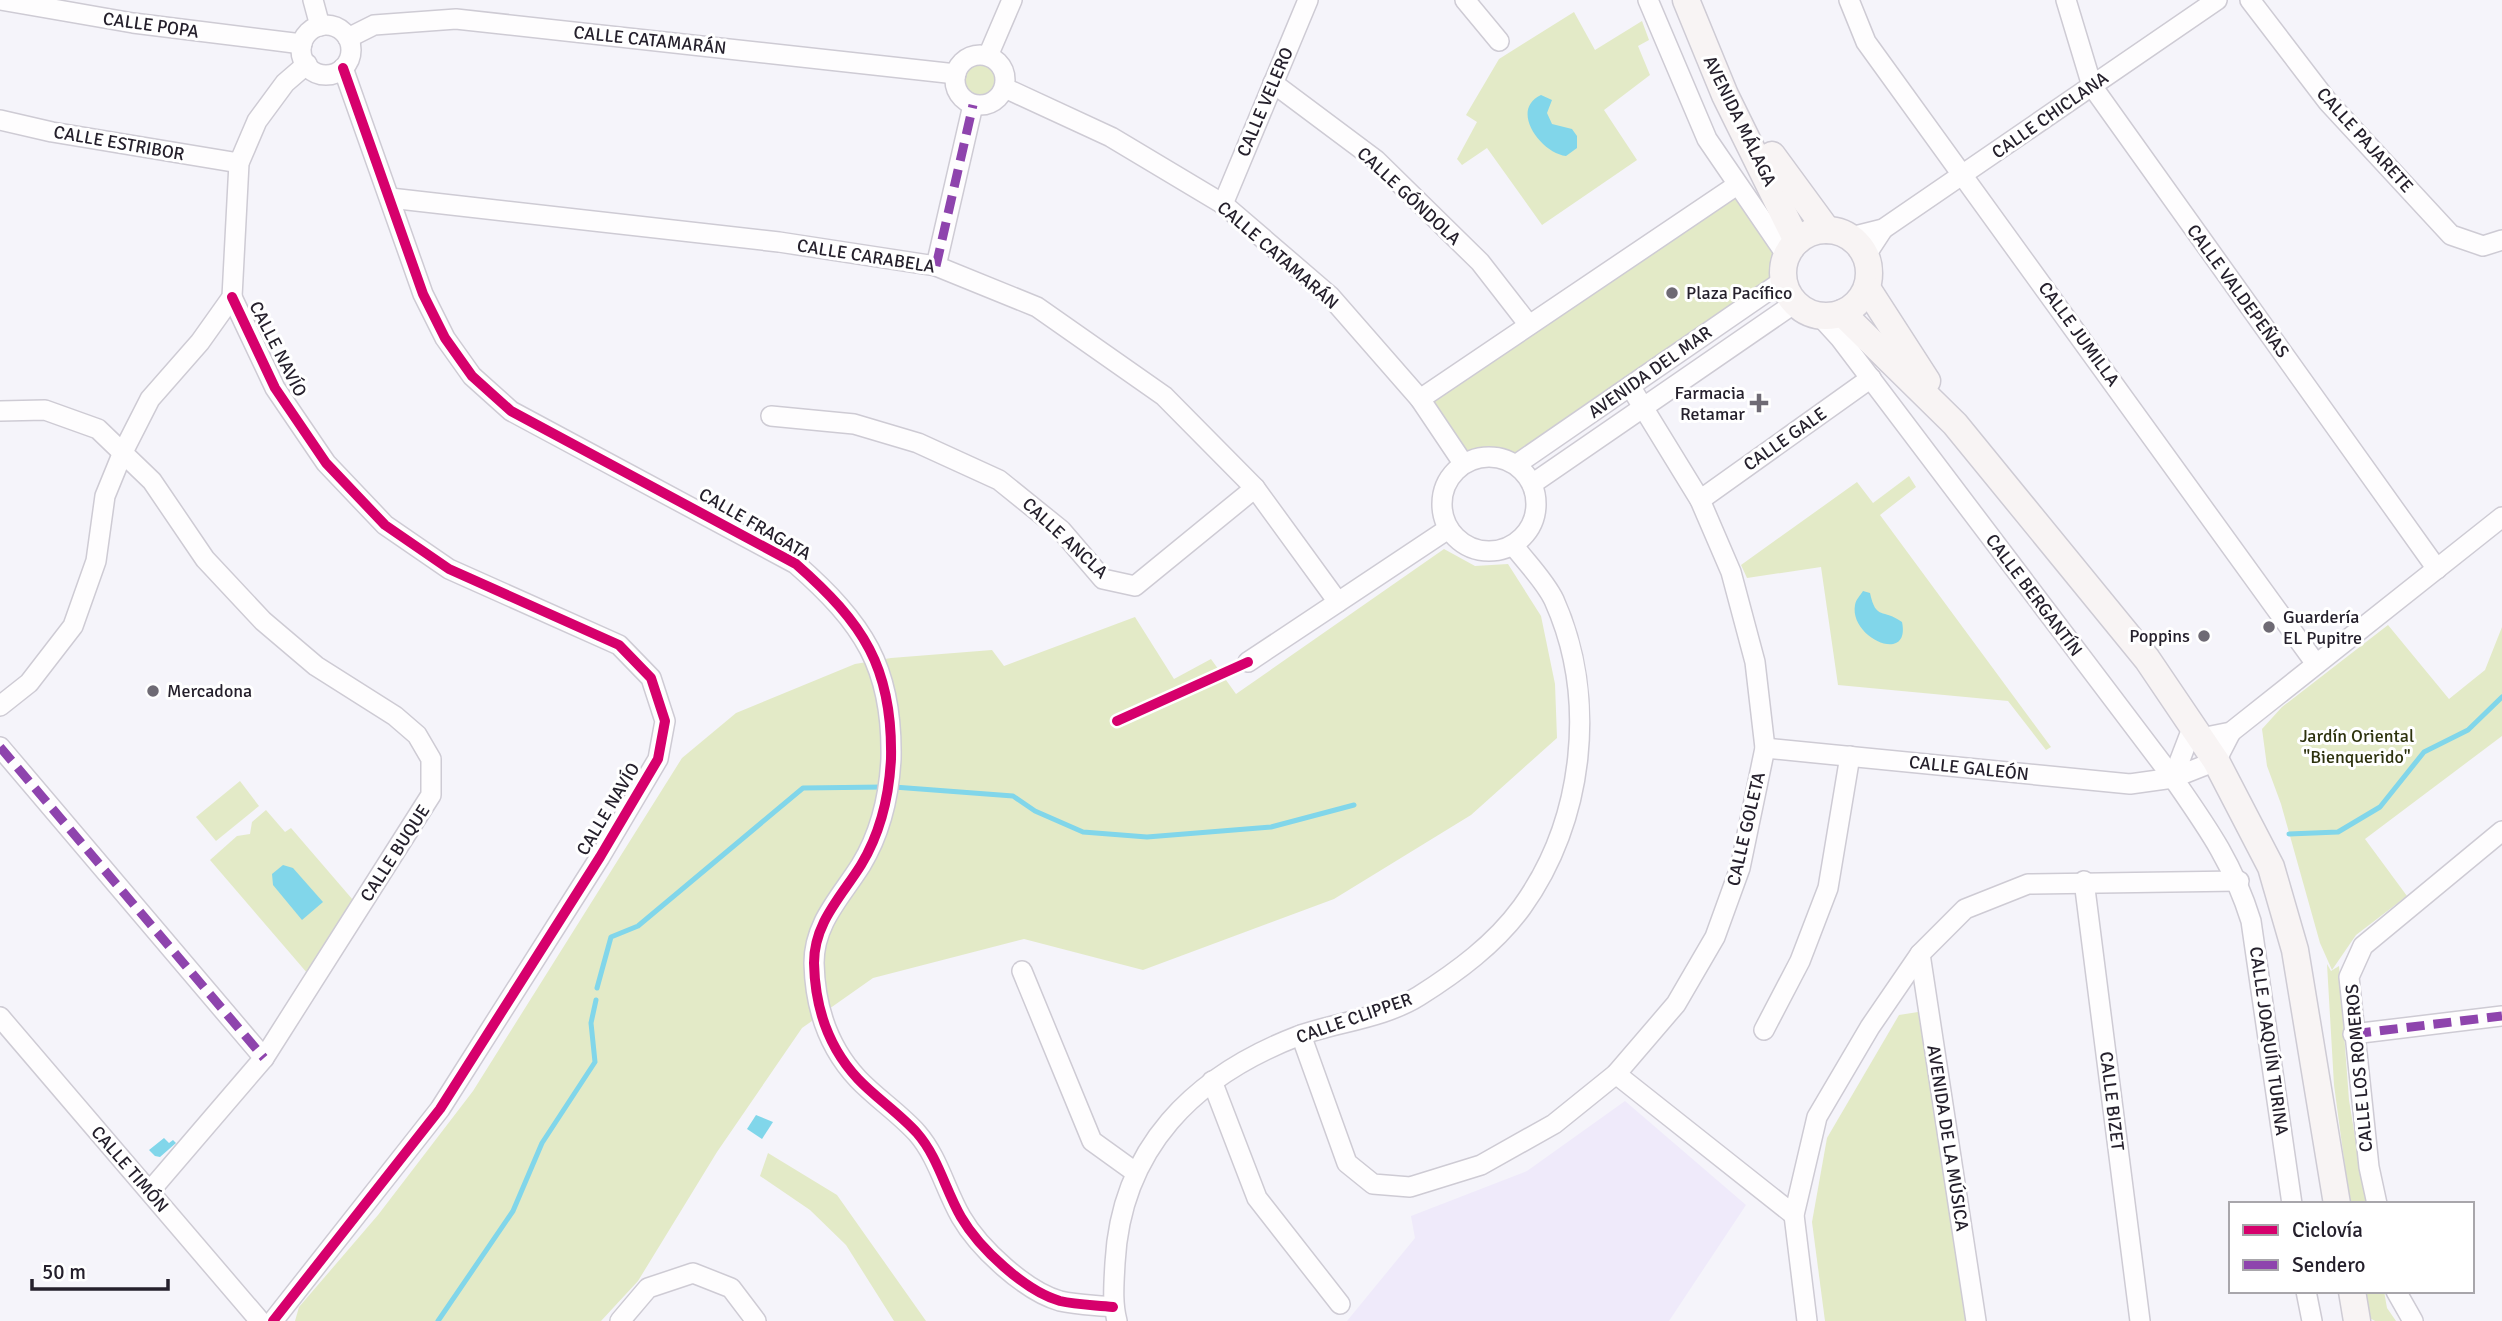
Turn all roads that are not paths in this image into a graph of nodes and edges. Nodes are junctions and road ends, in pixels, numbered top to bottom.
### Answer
1 (1, 0) edge
2 (313, 0) edge
3 (1012, 0) edge
4 (1308, 0) edge
5 (1465, 0) edge
6 (1647, 0) edge
7 (1686, 0) edge
8 (1697, 0) edge
9 (1849, 0) edge
10 (2066, 0) edge
11 (2217, 0) edge
12 (2250, 0) edge
13 (320, 26) junction
14 (348, 38) junction
15 (1499, 41) dead end
16 (302, 44) junction
17 (988, 56) junction
18 (307, 64) junction
19 (343, 68) junction
20 (956, 74) junction
21 (1273, 83) junction
22 (2092, 86) junction
23 (1005, 88) junction
24 (973, 105) junction
25 (0, 120) edge
26 (239, 163) junction
27 (1964, 174) junction
28 (1737, 185) junction
29 (390, 198) junction
30 (1223, 204) junction
31 (2502, 240) edge
32 (1848, 241) junction
33 (936, 266) junction
34 (1791, 270) junction
35 (1867, 288) junction
36 (232, 297) junction
37 (1831, 314) junction
38 (1529, 325) junction
39 (1871, 378) junction
40 (1630, 386) junction
41 (1420, 400) junction
42 (1643, 408) junction
43 (0, 411) edge
44 (771, 416) dead end
45 (1955, 424) junction
46 (123, 452) junction
47 (1463, 463) junction
48 (1517, 464) junction
49 (1532, 484) junction
50 (1255, 488) junction
51 (1700, 500) junction
52 (2502, 517) edge
53 (1448, 529) junction
54 (1513, 545) junction
55 (2437, 569) junction
56 (1338, 602) junction
57 (1248, 662) dead end
58 (2316, 664) junction
59 (0, 705) edge
60 (2197, 732) junction
61 (2231, 732) junction
62 (0, 747) edge
63 (1765, 748) junction
64 (1850, 756) junction
65 (2216, 761) junction
66 (2173, 778) junction
67 (2502, 831) edge
68 (2084, 881) junction
69 (2239, 881) junction
70 (1920, 954) junction
71 (1022, 971) dead end
72 (2502, 1016) edge
73 (0, 1017) edge
74 (1764, 1030) dead end
75 (2353, 1034) junction
76 (1301, 1035) junction
77 (264, 1058) junction
78 (1616, 1074) junction
79 (1212, 1081) junction
80 (1135, 1172) junction
81 (150, 1191) junction
82 (2292, 1202) edge
83 (2337, 1202) edge
84 (2377, 1202) edge
85 (1794, 1215) junction
86 (2306, 1293) edge
87 (2352, 1293) edge
88 (2397, 1293) edge
89 (1340, 1304) dead end
90 (1115, 1314) edge
91 (1803, 1318) edge
92 (260, 1321) edge
93 (274, 1321) edge
94 (620, 1321) edge
95 (756, 1321) edge
96 (1976, 1321) edge
97 (2140, 1321) edge
98 (2312, 1321) edge
99 (2357, 1321) edge
100 (2413, 1321) edge

1 - 16 street, CALLE POPA
2 - 13 street
3 - 17 street
4 - 21 street, CALLE VELERO
5 - 15 street
6 - 28 street
7 - 34 street, AVENIDA MÁLAGA
8 - 32 street, AVENIDA MÁLAGA
9 - 27 street, CALLE JUMILLA
10 - 22 street, CALLE VALDEPEÑAS
11 - 22 street, CALLE CHICLANA
12 - 31 street, CALLE PAJARETE
13 - 14 street
13 - 16 street
14 - 19 street
14 - 20 street, CALLE CATAMARÁN
16 - 18 street
17 - 20 street
17 - 23 street
18 - 19 street
18 - 26 street
19 - 29 street, CALLE FRAGATA
20 - 24 street
21 - 30 street, CALLE VELERO
21 - 38 street, CALLE GÓNDOLA
22 - 27 street, CALLE CHICLANA
22 - 55 street, CALLE VALDEPEÑAS
23 - 24 street
23 - 30 street, CALLE CATAMARÁN
24 - 33 street
25 - 26 street, CALLE ESTRIBOR
26 - 36 street
27 - 32 street, CALLE CHICLANA
27 - 58 street, CALLE JUMILLA
28 - 34 street
28 - 38 street
29 - 33 street, CALLE CARABELA
29 - 90 street, CALLE FRAGATA
30 - 41 street, CALLE CATAMARÁN
32 - 34 street
32 - 35 street
33 - 50 street, CALLE CARABELA
34 - 37 street
34 - 40 street, AVENIDA DEL MAR
34 - 42 street, AVENIDA DEL MAR
35 - 37 street
35 - 45 street
36 - 46 street
36 - 93 street, CALLE NAVÍO
37 - 39 street, CALLE BERGANTÍN
37 - 45 street
38 - 41 street
39 - 51 street, CALLE GALE
39 - 66 street, CALLE BERGANTÍN
40 - 42 street, CALLE GOLETA
40 - 48 street, AVENIDA DEL MAR
41 - 47 street, CALLE CATAMARÁN
42 - 49 street, AVENIDA DEL MAR
42 - 51 street, CALLE GOLETA
43 - 46 street, CALLE BUQUE
44 - 50 street, CALLE ANCLA
45 - 60 street
46 - 59 street
46 - 77 street, CALLE BUQUE
47 - 48 street
47 - 53 street
48 - 49 street
49 - 54 street
50 - 56 street, CALLE CARABELA
51 - 63 street, CALLE GOLETA
52 - 55 street
53 - 54 street
53 - 56 street
54 - 76 street, CALLE CLIPPER
55 - 58 street
56 - 57 street
58 - 61 street
60 - 61 street
60 - 65 street
60 - 66 street
61 - 65 street
62 - 77 street
63 - 64 street, CALLE GALEÓN
63 - 78 street, CALLE GOLETA
64 - 66 street, CALLE GALEÓN
64 - 74 street
65 - 66 street, CALLE GALEÓN
65 - 83 street
66 - 69 street, CALLE BERGANTÍN
67 - 75 street, CALLE LOS ROMEROS
68 - 69 street
68 - 70 street
68 - 97 street, CALLE BIZET
69 - 82 street, CALLE JOAQUÍN TURINA
70 - 85 street
70 - 96 street, AVENIDA DE LA MÚSICA
71 - 80 street
72 - 75 street
73 - 81 street, CALLE TIMÓN
75 - 84 street, CALLE LOS ROMEROS
76 - 78 street, CALLE GOLETA
76 - 79 street, CALLE CLIPPER
77 - 81 street, CALLE BUQUE
78 - 85 street
79 - 80 street, CALLE CLIPPER
79 - 89 street
80 - 90 street, CALLE CLIPPER
81 - 92 street, CALLE TIMÓN
85 - 91 street
86 - 98 street
87 - 99 street
88 - 100 street
94 - 95 street

